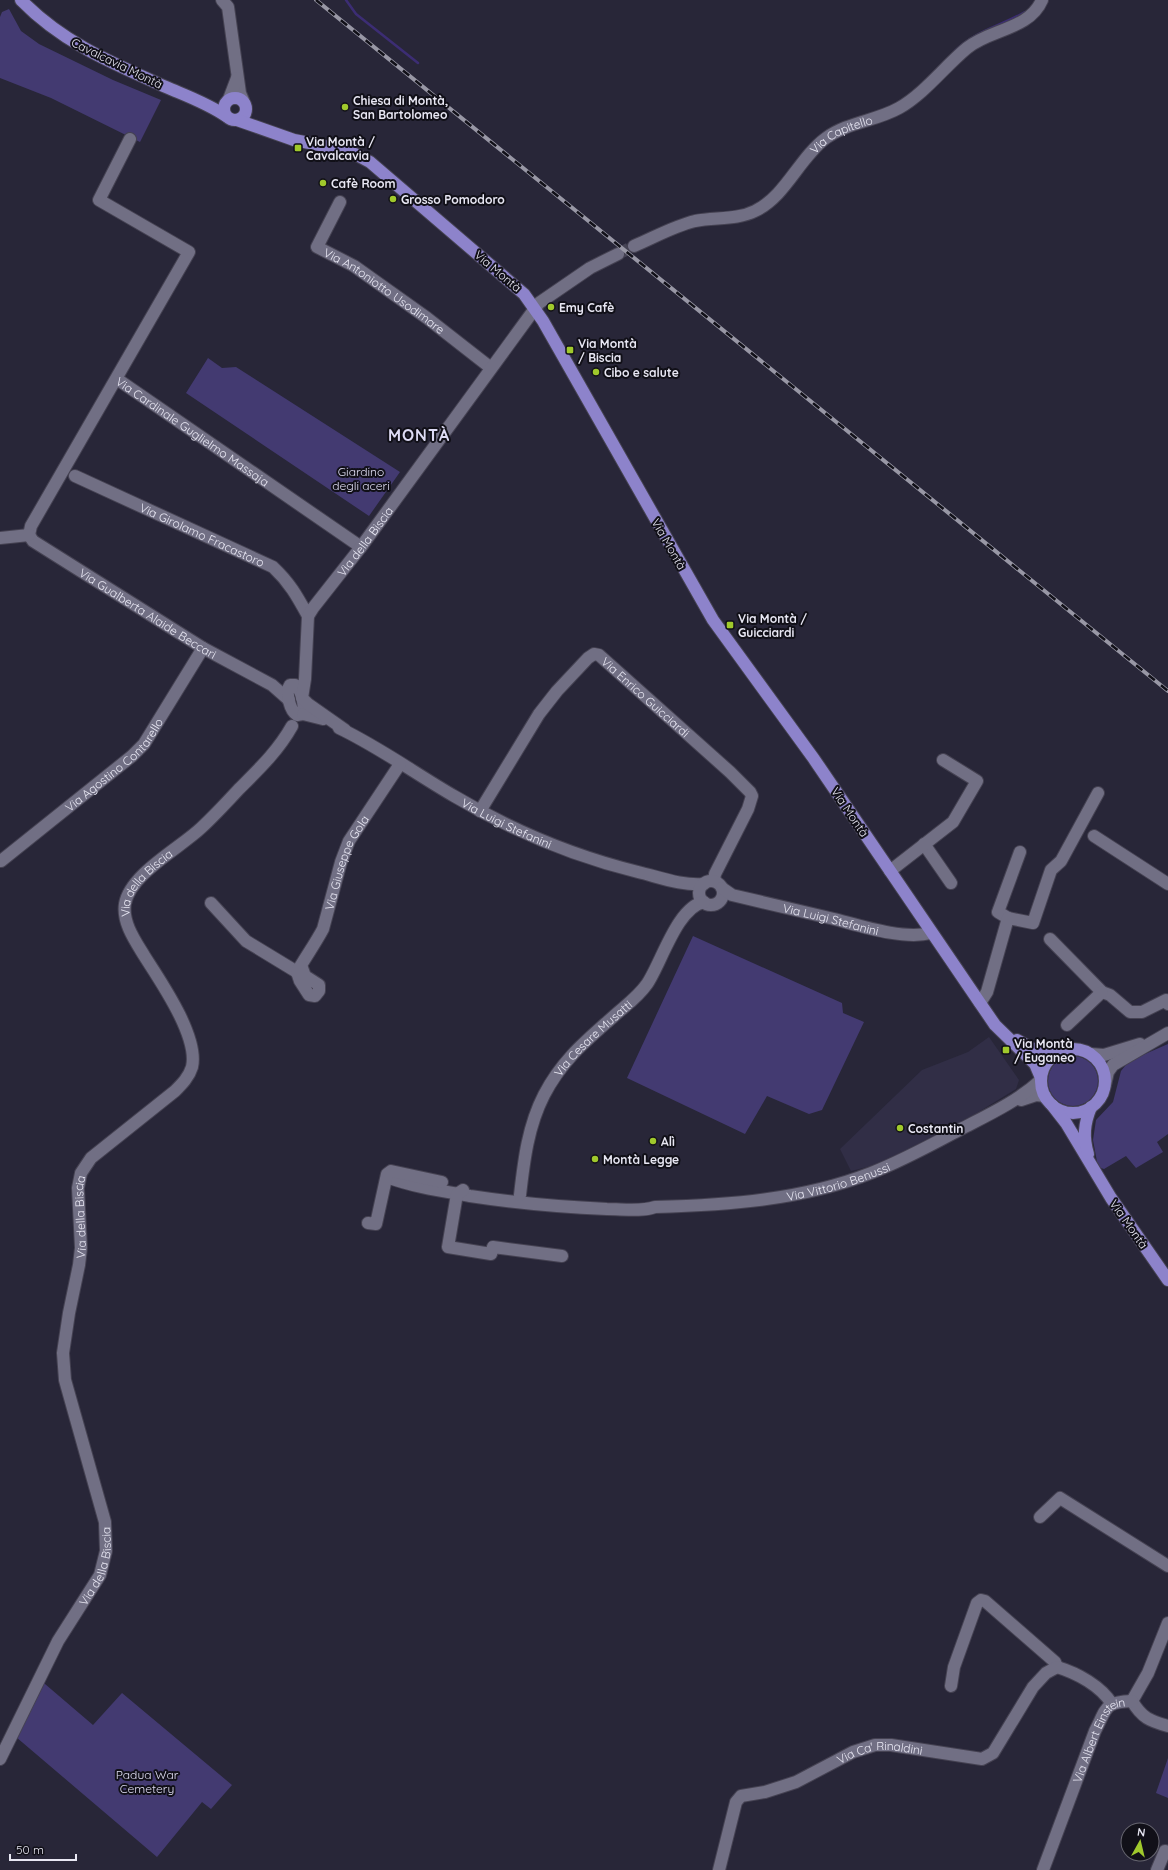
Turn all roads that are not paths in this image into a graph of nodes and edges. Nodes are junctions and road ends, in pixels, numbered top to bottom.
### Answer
1 (21, 0) edge
2 (1042, 0) edge
3 (223, 1) edge
4 (238, 75) junction
5 (228, 100) junction
6 (201, 101) junction
7 (245, 104) junction
8 (232, 118) junction
9 (280, 135) junction
10 (130, 139) dead end
11 (340, 202) dead end
12 (634, 246) tunnel mouth
13 (618, 254) tunnel mouth
14 (535, 308) junction
15 (491, 368) junction
16 (117, 379) junction
17 (75, 476) dead end
18 (29, 535) junction
19 (0, 538) edge
20 (361, 547) junction
21 (308, 616) junction
22 (203, 648) junction
23 (305, 666) junction
24 (272, 685) junction
25 (291, 685) junction
26 (302, 698) junction
27 (289, 700) junction
28 (299, 714) junction
29 (345, 730) junction
30 (943, 760) dead end
31 (400, 764) junction
32 (1098, 793) dead end
33 (480, 811) junction
34 (1094, 836) dead end
35 (924, 844) junction
36 (1020, 852) dead end
37 (2, 861) dead end
38 (890, 871) junction
39 (951, 883) dead end
40 (1168, 884) edge
41 (714, 892) junction
42 (211, 903) dead end
43 (1008, 918) junction
44 (931, 933) junction
45 (1050, 939) dead end
46 (1102, 992) junction
47 (1167, 1001) edge
48 (980, 1003) junction
49 (1067, 1025) dead end
50 (999, 1028) junction
51 (1168, 1033) edge
52 (1156, 1039) junction
53 (1059, 1052) junction
54 (1091, 1054) junction
55 (1041, 1079) junction
56 (1105, 1085) junction
57 (1048, 1101) junction
58 (1006, 1104) junction
59 (1091, 1107) junction
60 (1091, 1167) junction
61 (387, 1176) junction
62 (439, 1182) junction
63 (471, 1188) junction
64 (457, 1194) junction
65 (520, 1195) junction
66 (499, 1200) junction
67 (551, 1206) junction
68 (655, 1207) junction
69 (368, 1223) dead end
70 (562, 1256) dead end
71 (1168, 1280) edge
72 (1040, 1517) dead end
73 (1168, 1566) edge
74 (1168, 1623) edge
75 (1057, 1667) junction
76 (951, 1686) dead end
77 (1132, 1701) junction
78 (1112, 1704) junction
79 (1168, 1726) edge
80 (0, 1759) edge
81 (1168, 1852) edge
82 (719, 1870) edge
83 (1042, 1870) edge
84 (1157, 1870) edge

1 - 6 main road, Cavalcavia Montà
2 - 12 street, Via Capitello
3 - 4 street
4 - 5 street
4 - 7 street
5 - 6 main road, Cavalcavia Montà
5 - 7 main road
5 - 8 main road
6 - 8 main road, Cavalcavia Montà
7 - 8 main road
7 - 9 main road, Via Montà
8 - 9 main road, Via Montà
9 - 14 main road, Via Montà
10 - 16 street
11 - 15 street, Via Antoniotto Usodimare
13 - 14 street
14 - 15 street, Via della Biscia
14 - 38 main road, Via Montà
15 - 20 street, Via della Biscia
16 - 18 street, Via Cardinale Guglielmo Massaja
16 - 20 street, Via Cardinale Guglielmo Massaja
17 - 21 street, Via Girolamo Fracastoro
18 - 19 street
18 - 22 street, Via Gualberta Alaide Beccari
20 - 21 street, Via della Biscia
21 - 23 street, Via della Biscia
22 - 24 street, Via Gualberta Alaide Beccari
22 - 37 street, Via Agostino Contarello
23 - 25 street
23 - 26 street, Via della Biscia
24 - 25 street, Via Gualberta Alaide Beccari
24 - 27 street, Via Gualberta Alaide Beccari
25 - 26 street
25 - 27 street, Via della Biscia
26 - 28 street, Via della Biscia
26 - 29 street, Via Luigi Stefanini
27 - 28 street, Via della Biscia
28 - 29 street, Via Luigi Stefanini
28 - 80 street, Via della Biscia
29 - 31 street, Via Luigi Stefanini
30 - 35 street
31 - 33 street, Via Luigi Stefanini
31 - 42 street, Via Giuseppe Gola
32 - 43 street
33 - 41 street, Via Luigi Stefanini
33 - 41 street, Via Enrico Guicciardi
34 - 40 street
35 - 38 street
35 - 39 street
36 - 43 street
38 - 44 main road, Via Montà
41 - 44 street, Via Luigi Stefanini
41 - 65 street, Via Cesare Musatti
43 - 48 street
44 - 48 main road, Via Montà
45 - 46 street
46 - 47 street
46 - 49 street
48 - 50 main road, Via Montà
50 - 53 main road, Via Montà
50 - 55 main road, Via Montà
51 - 52 street
52 - 54 street
52 - 56 street
53 - 54 main road, Via Montà
53 - 55 main road
54 - 56 main road
55 - 57 main road, Via Montà
55 - 58 street, Via Vittorio Benussi
56 - 59 main road, Via Montà
57 - 58 street, Via Vittorio Benussi
57 - 59 main road
57 - 60 main road, Via Montà
58 - 68 street, Via Vittorio Benussi
59 - 60 main road, Via Montà
60 - 71 main road, Via Montà
61 - 62 street, Via Vittorio Benussi
61 - 64 street, Via Vittorio Benussi
61 - 69 street
62 - 63 street, Via Vittorio Benussi
62 - 64 street, Via Vittorio Benussi
63 - 64 street
63 - 65 street, Via Vittorio Benussi
64 - 66 street, Via Vittorio Benussi
64 - 70 street
65 - 66 street, Via Vittorio Benussi
65 - 67 street, Via Vittorio Benussi
65 - 68 street, Via Vittorio Benussi
66 - 67 street, Via Vittorio Benussi
67 - 68 street, Via Vittorio Benussi
72 - 73 street
74 - 77 street, Via Albert Einstein
75 - 76 street
75 - 78 street
75 - 82 street, Via Ca' Rinaldini
77 - 78 street, Via Albert Einstein
77 - 79 street
78 - 83 street, Via Albert Einstein
81 - 84 street

